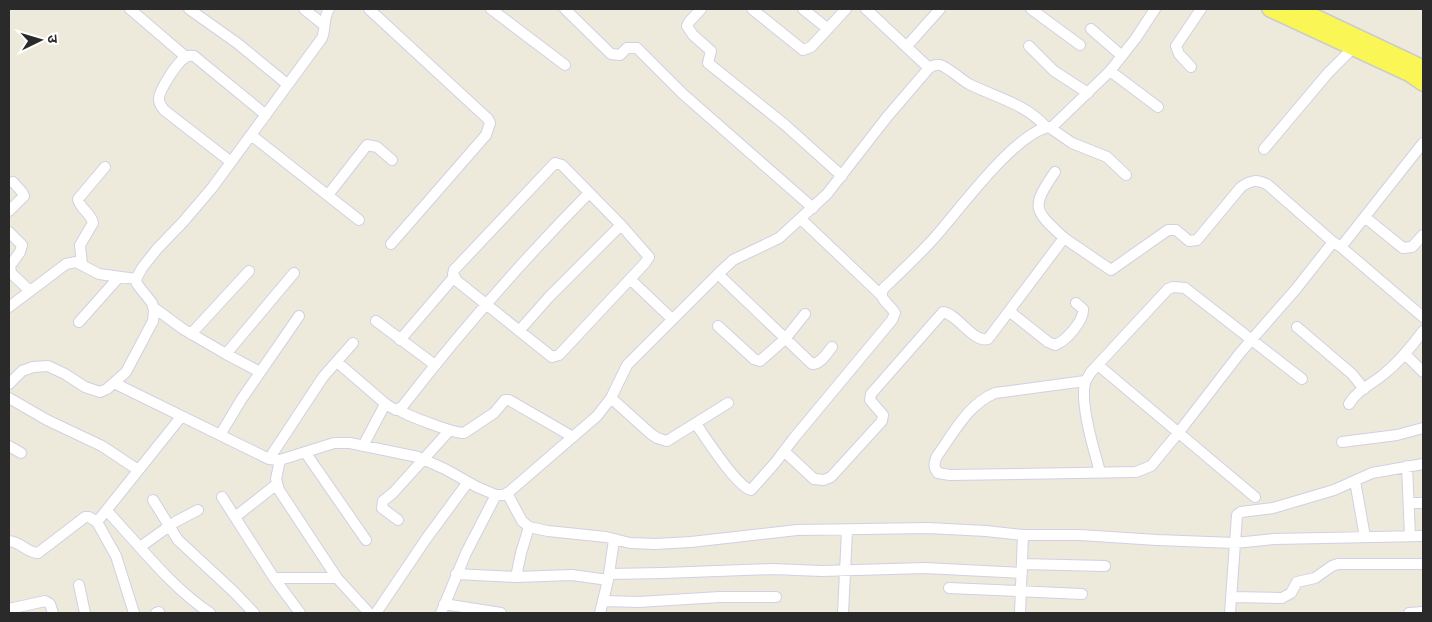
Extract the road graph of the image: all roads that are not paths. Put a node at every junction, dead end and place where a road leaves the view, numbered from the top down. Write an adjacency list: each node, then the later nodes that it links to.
1 (130, 9): 28 (street)
2 (190, 9): 35 (street)
3 (304, 9): 20 (street)
4 (329, 9): 20 (street)
5 (369, 9): 61 (street)
6 (491, 9): 29 (street)
7 (565, 9): 52 (street)
8 (701, 9): 48 (street)
9 (752, 9): 21 (street)
10 (803, 9): 21 (street)
11 (846, 9): 21 (street)
12 (866, 9): 24 (street)
13 (940, 9): 24 (street)
14 (1031, 9): 23 (street)
15 (1155, 9): 27 (street)
16 (1201, 9): 30 (street)
17 (1270, 9): 26 (main road)
18 (1298, 9): 19 (main road)
19 (1316, 13): 32 (main road)
20 (324, 24): 35 (street)
21 (828, 29)
22 (1091, 29): 27 (street)
23 (1080, 45)
24 (906, 46): 31 (street)
25 (1029, 46): 36 (street)
26 (1353, 48): 32 (main road); 42 (street)
27 (1122, 56): 33 (street)
28 (186, 57): 38 (street); 44 (street)
29 (565, 65)
30 (1191, 67)
31 (929, 68): 39 (street); 48 (street)
32 (1416, 68): 34 (main road)
33 (1110, 71): 36 (street); 37 (street)
34 (1423, 83)
35 (287, 84): 38 (street)
36 (1088, 93): 39 (street)
37 (1158, 107)
38 (266, 116): 40 (street)
39 (1049, 128): 47 (street); 72 (street)
40 (251, 135): 44 (street); 51 (street)
41 (1423, 143): 54 (street)
42 (1264, 149)
43 (392, 160): 51 (street)
44 (231, 162): 69 (street)
45 (105, 167): 63 (street)
46 (1055, 172): 60 (street)
47 (1126, 175)
48 (842, 176): 52 (street)
49 (13, 182): 53 (street)
50 (589, 193): 57 (street); 68 (street); 74 (street)
51 (328, 195): 56 (street)
52 (813, 208): 55 (street)
53 (9, 211)
54 (1366, 218): 59 (street); 62 (street)
55 (801, 219): 66 (street); 72 (street)
56 (359, 220)
57 (621, 225): 70 (street); 86 (street)
58 (9, 232): 71 (street)
59 (1423, 235)
60 (1064, 238): 62 (street); 77 (street)
61 (391, 244)
62 (1337, 245): 80 (street); 91 (street)
63 (82, 265): 67 (street); 71 (street)
64 (249, 271): 88 (street)
65 (294, 273): 94 (street)
66 (718, 274): 81 (street); 89 (street)
67 (119, 277): 69 (street); 83 (street)
68 (454, 277): 74 (street); 90 (street)
69 (136, 279): 76 (street)
70 (630, 279): 81 (street); 86 (street)
71 (30, 291): 75 (street)
72 (881, 295): 125 (street)
73 (1076, 303): 77 (street)
74 (487, 304): 86 (street); 97 (street)
75 (9, 307)
76 (153, 307): 88 (street); 105 (street)
77 (1009, 311): 125 (street)
78 (805, 314): 89 (street)
79 (299, 316): 100 (street)
80 (1423, 317)
81 (672, 319): 109 (street)
82 (376, 321): 90 (street)
83 (79, 322)
84 (718, 326): 89 (street)
85 (1297, 328): 107 (street)
86 (519, 331)
87 (1423, 331): 95 (street)
88 (191, 334): 94 (street)
89 (785, 339): 93 (street)
90 (400, 340): 97 (street)
91 (1252, 340): 98 (street); 103 (street); 118 (street)
92 (353, 343): 96 (street)
93 (832, 347)
94 (226, 354): 100 (street)
95 (1405, 354): 101 (street); 107 (street)
96 (336, 362): 112 (street); 128 (street)
97 (435, 365): 113 (street)
98 (1098, 365): 104 (street); 118 (street)
99 (9, 366): 102 (street)
100 (260, 372): 119 (street)
101 (1423, 372)
102 (18, 373): 105 (street); 106 (street)
103 (1302, 379)
104 (1086, 381): 132 (street); 132 (street)
105 (114, 383): 114 (street)
106 (9, 384)
107 (1364, 389): 111 (street)
108 (9, 398): 131 (street)
109 (611, 398): 115 (street); 120 (street)
110 (728, 403): 115 (street)
111 (1349, 404)
112 (387, 405): 113 (street); 123 (street)
113 (399, 410): 117 (street)
114 (181, 417): 119 (street); 131 (street)
115 (696, 424): 125 (street)
116 (1423, 428): 121 (street)
117 (449, 431): 120 (street); 127 (street)
118 (1179, 432): 132 (street); 138 (street)
119 (220, 435): 128 (street)
120 (573, 436): 136 (street)
121 (1342, 442)
122 (9, 446): 126 (street)
123 (363, 446): 124 (street); 127 (street)
124 (305, 452): 128 (street); 154 (street)
125 (784, 452)
126 (21, 453)
127 (422, 459): 134 (street); 145 (street)
128 (274, 460): 135 (street)
129 (1423, 464): 130 (street)
130 (1407, 466): 133 (street); 140 (street)
131 (138, 470): 143 (street)
132 (1100, 472)
133 (1355, 481): 153 (street); 157 (street)
134 (468, 482): 136 (street); 186 (street)
135 (277, 484): 144 (street); 167 (street)
136 (502, 494): 148 (street); 163 (street)
137 (222, 497): 144 (street)
138 (1254, 497)
139 (153, 500): 147 (street)
140 (1410, 503): 141 (street); 151 (street)
141 (1423, 503)
142 (198, 510): 147 (street)
143 (107, 511): 146 (street); 158 (street)
144 (235, 517): 166 (street)
145 (398, 520)
146 (97, 522): 156 (street); 181 (street)
147 (169, 527): 158 (street); 183 (street)
148 (529, 527): 155 (street); 164 (street)
149 (847, 530): 150 (street); 155 (street); 162 (street)
150 (1023, 535): 157 (street); 161 (street)
151 (1410, 536): 152 (street); 153 (street)
152 (1423, 536)
153 (1365, 537): 157 (street)
154 (366, 540)
155 (614, 540): 165 (street)
156 (9, 541)
157 (1235, 543): 173 (street)
158 (140, 547): 182 (street)
159 (1423, 564): 173 (street)
160 (1105, 566): 161 (street)
161 (1022, 568): 162 (street); 170 (street)
162 (845, 570): 165 (street); 189 (street)
163 (456, 574): 164 (street); 176 (street)
164 (516, 577): 165 (street)
165 (609, 577): 174 (street)
166 (274, 578): 167 (street); 184 (street)
167 (337, 578): 185 (street)
168 (79, 585): 180 (street)
169 (949, 588): 170 (street)
170 (1021, 591): 171 (street); 190 (street)
171 (1082, 594)
172 (776, 597): 174 (street)
173 (1232, 597): 191 (street)
174 (604, 601): 188 (street)
175 (9, 609): 177 (street)
176 (443, 609): 187 (street)
177 (24, 610): 179 (street)
178 (1423, 612): 192 (street)
179 (53, 613)
180 (85, 613)
181 (134, 613)
182 (210, 613)
183 (254, 613)
184 (300, 613)
185 (369, 613)
186 (376, 613)
187 (501, 613)
188 (600, 613)
189 (843, 613)
190 (1020, 613)
191 (1230, 613)
192 (1409, 613)

